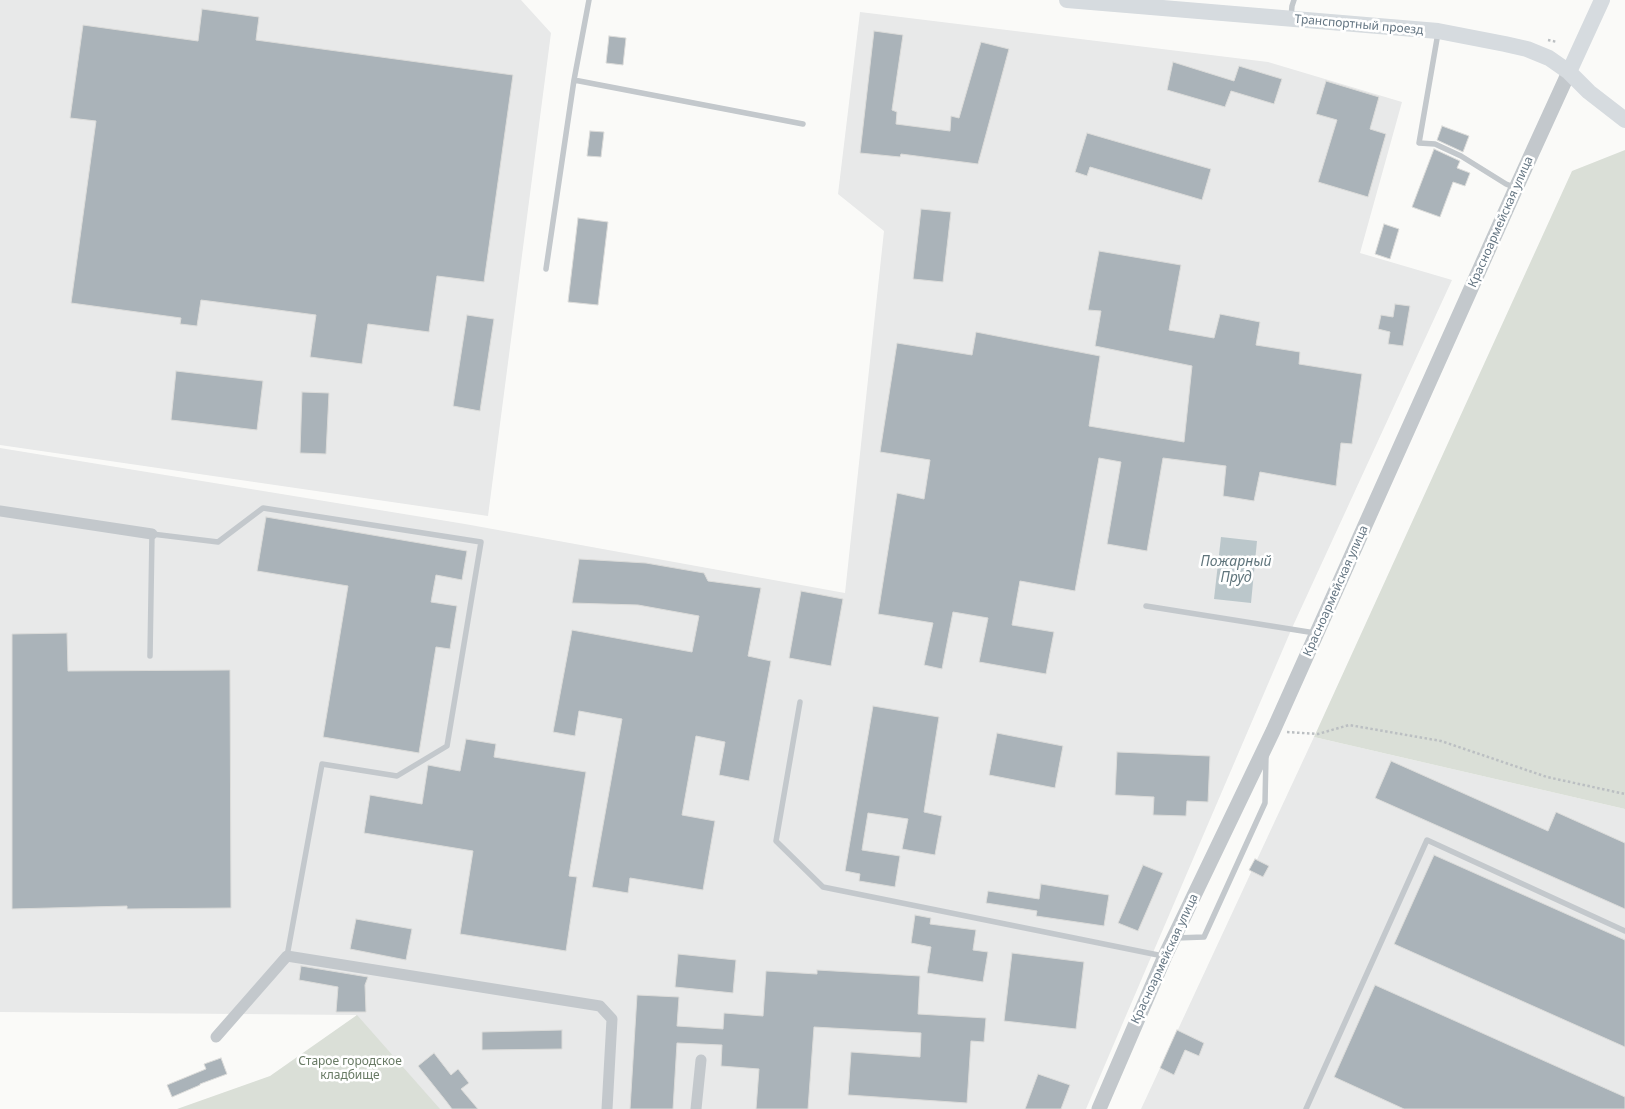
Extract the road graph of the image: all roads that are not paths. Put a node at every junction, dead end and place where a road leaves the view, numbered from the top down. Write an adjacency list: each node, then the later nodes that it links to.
1 (589, 0): 7 (lane)
2 (1068, 0): 4 (main road, Транспортный проезд)
3 (1602, 0): 6 (main road)
4 (1292, 6): 5 (main road, Транспортный проезд)
5 (1438, 31): 6 (main road, Транспортный проезд); 10 (lane)
6 (1569, 72): 8 (main road, Транспортный проезд); 10 (street, Красноармейская улица)
7 (574, 80): 9 (lane); 11 (lane)
8 (1625, 120)
9 (803, 124)
10 (1516, 188): 15 (street, Красноармейская улица)
11 (546, 269)
12 (0, 511): 13 (street)
13 (152, 534): 16 (lane); 21 (lane)
14 (1146, 606): 15 (lane)
15 (1317, 633): 18 (street, Красноармейская улица)
16 (150, 656)
17 (800, 702): 22 (lane)
18 (1266, 746): 20 (street, Красноармейская улица); 20 (lane)
19 (1625, 931): 28 (lane)
20 (1173, 938): 22 (street, Красноармейская улица)
21 (287, 956): 23 (street); 25 (street)
22 (1165, 956): 27 (street, Красноармейская улица)
23 (216, 1037)
24 (701, 1060): 26 (street)
25 (607, 1109)
26 (696, 1109)
27 (1099, 1109)
28 (1306, 1109)

